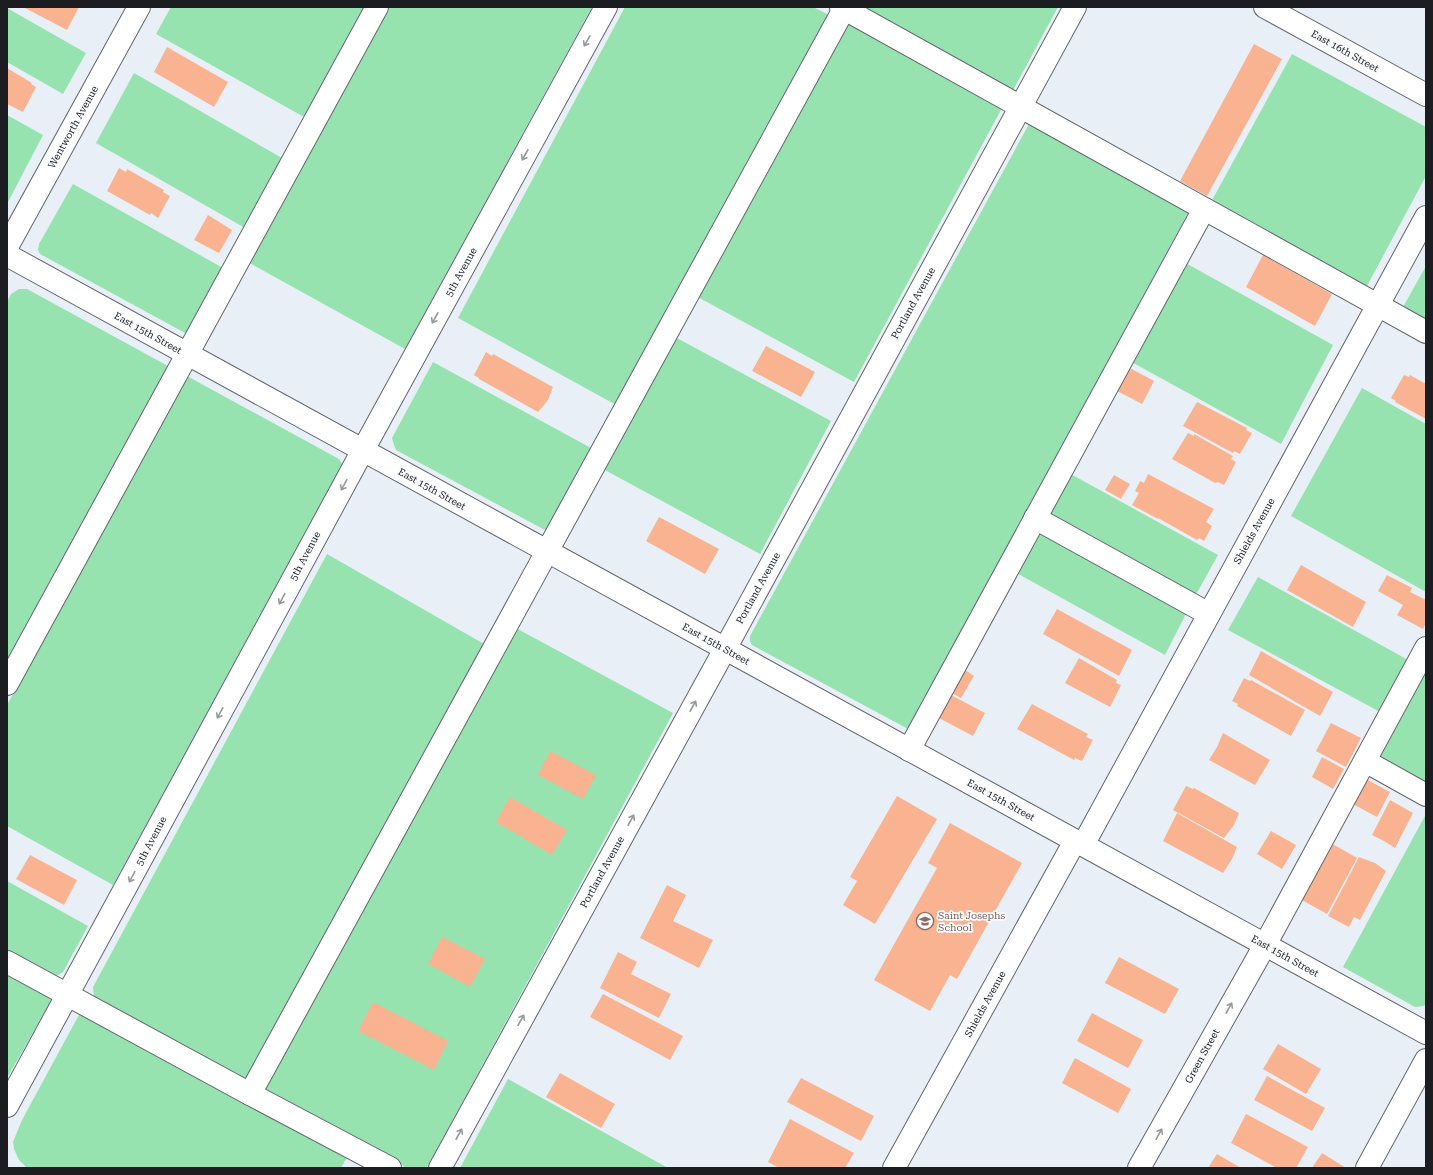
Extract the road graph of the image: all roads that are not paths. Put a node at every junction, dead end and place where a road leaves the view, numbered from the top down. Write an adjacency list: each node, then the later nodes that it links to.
1 (139, 7): 11 (street, Wentworth Avenue)
2 (377, 7): 15 (street)
3 (606, 7): 16 (street, 5th Avenue, one-way to 16)
4 (1075, 7): 8 (street, Portland Avenue)
5 (1265, 7): 7 (street, East 16th Street)
6 (843, 8): 8 (street); 18 (street)
7 (1426, 95)
8 (1020, 107): 9 (street); 21 (street, Portland Avenue)
9 (1204, 209): 13 (street); 17 (street)
10 (1426, 217): 13 (street, Shields Avenue)
11 (7, 247)
12 (7, 255): 15 (street, East 15th Street)
13 (1378, 305): 14 (street); 19 (street, Shields Avenue)
14 (1426, 332)
15 (187, 354): 16 (street, East 15th Street); 22 (street)
16 (363, 450): 18 (street, East 15th Street); 29 (street, 5th Avenue, one-way to 29)
17 (1035, 518): 19 (street); 23 (street)
18 (548, 552): 21 (street, East 15th Street); 32 (street)
19 (1209, 614): 26 (street, Shields Avenue)
20 (1426, 648): 24 (street, Green Street)
21 (725, 649): 23 (street, East 15th Street); 35 (street, Portland Avenue, one-way to 21)
22 (7, 684)
23 (909, 750): 26 (street, East 15th Street)
24 (1365, 761): 25 (street); 27 (street, Green Street)
25 (1426, 795)
26 (1079, 843): 27 (street, East 15th Street); 36 (street, Shields Avenue)
27 (1264, 945): 30 (street, East 15th Street); 37 (street, Green Street, one-way to 27)
28 (7, 962): 29 (street)
29 (67, 995): 32 (street); 33 (street, 5th Avenue)
30 (1426, 1033)
31 (1426, 1060): 38 (street)
32 (250, 1094): 34 (street)
33 (7, 1106)
34 (390, 1168)
35 (440, 1168)
36 (894, 1168)
37 (1139, 1168)
38 (1367, 1168)

